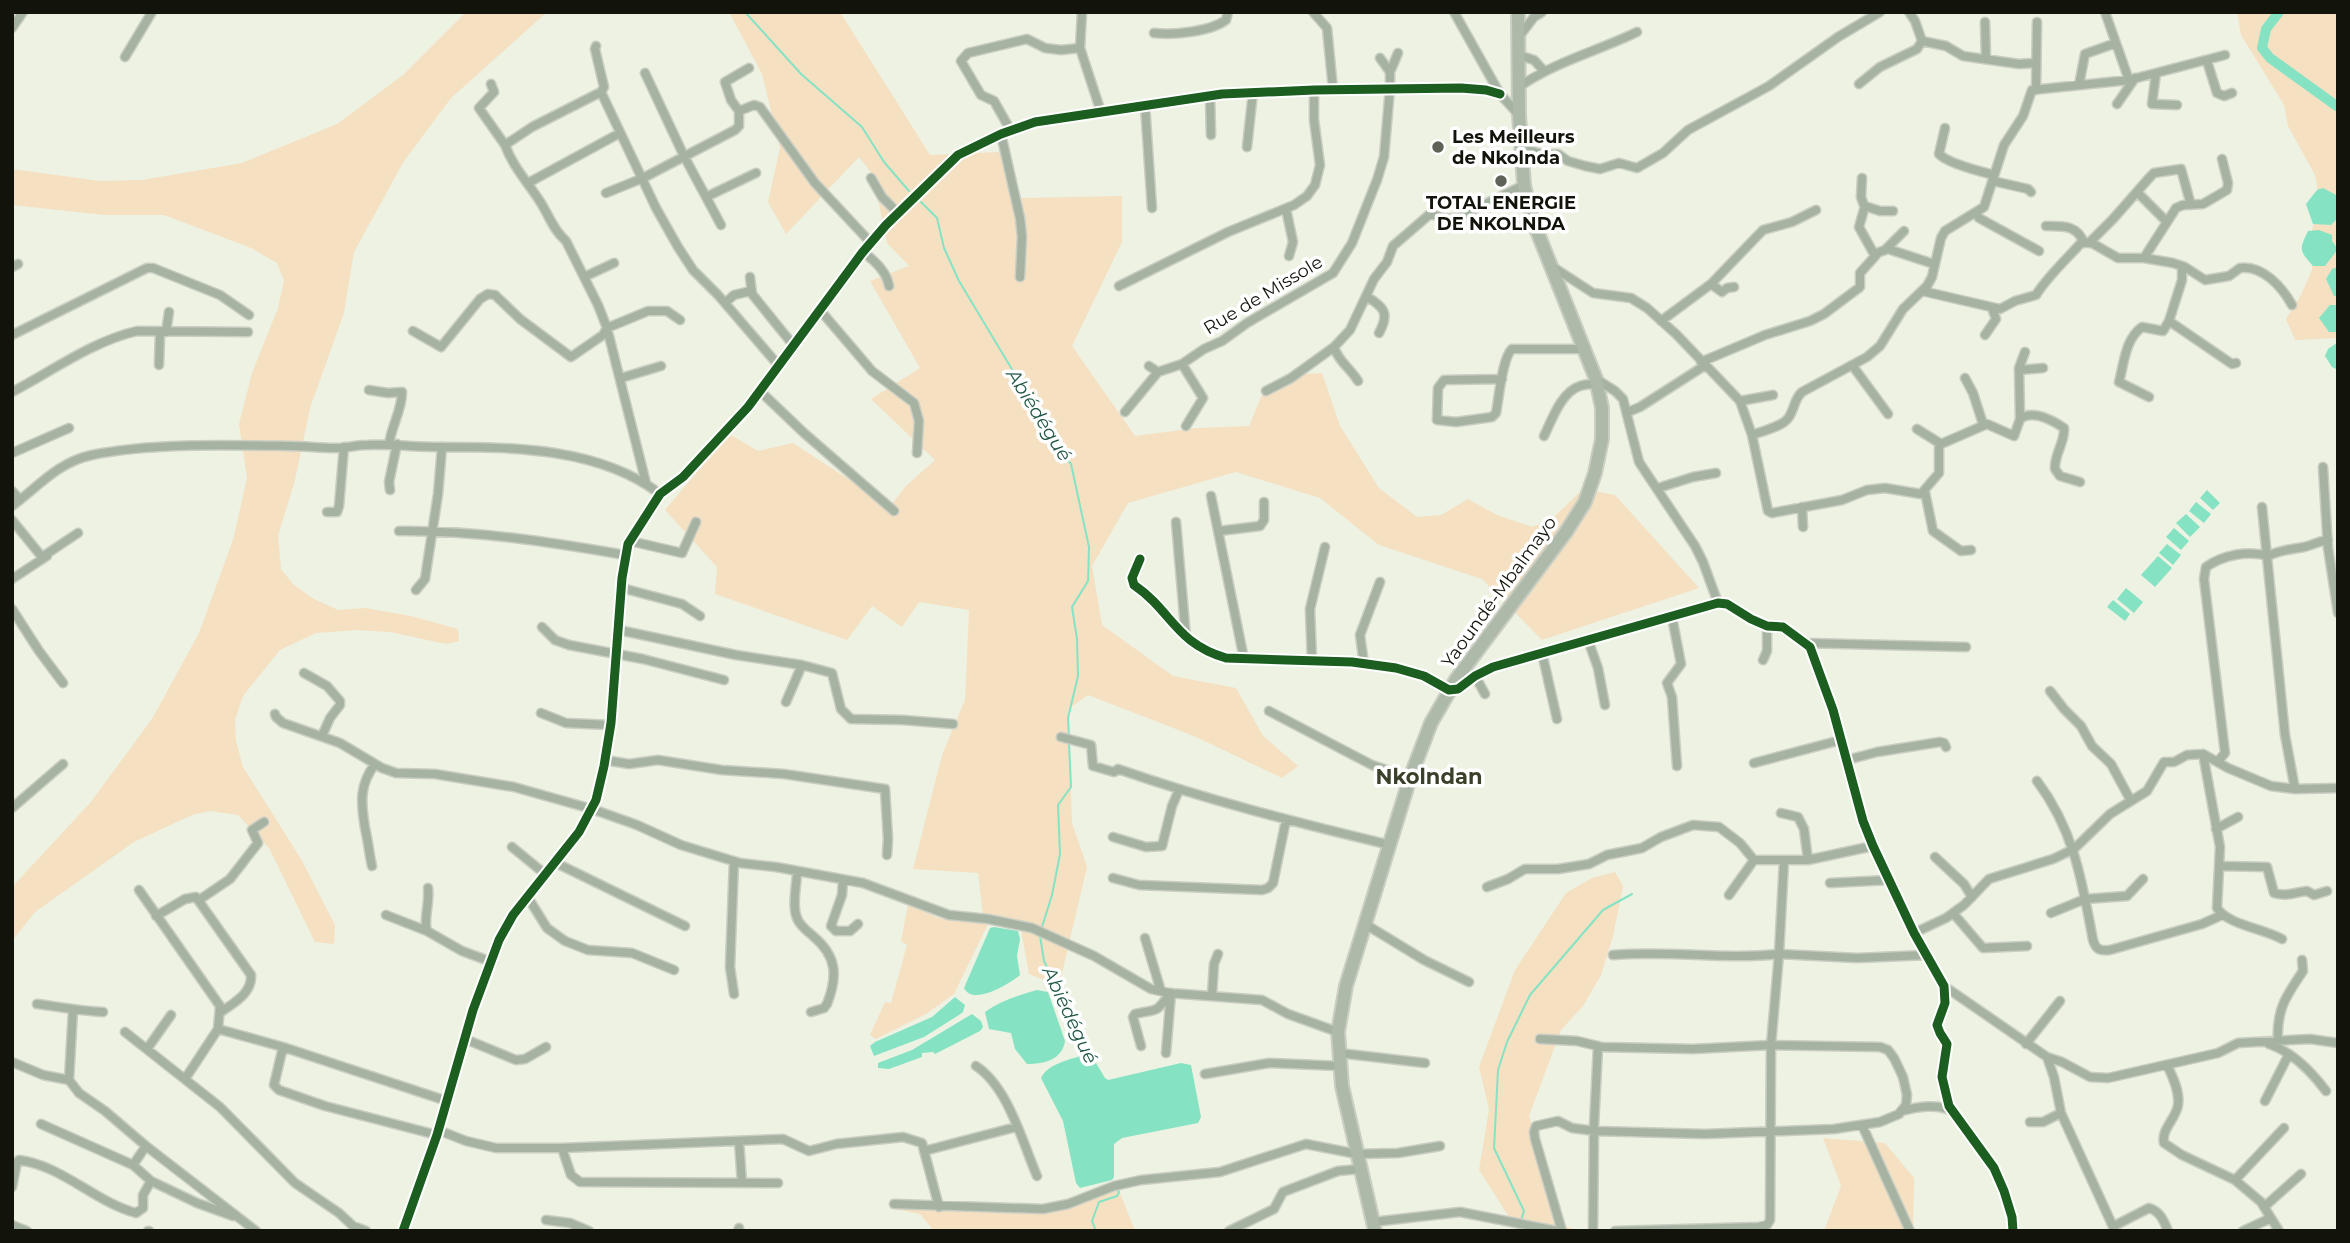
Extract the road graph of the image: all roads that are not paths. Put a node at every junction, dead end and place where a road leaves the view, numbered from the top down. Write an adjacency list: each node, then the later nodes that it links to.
1 (23, 12): 14 (street)
2 (152, 12): 25 (street)
3 (1083, 12): 21 (street)
4 (1228, 12): 16 (street)
5 (1313, 12): 41 (street)
6 (1454, 12): 47 (street)
7 (1518, 12): 17 (highway, Yaoundé-Mbalmayo)
8 (1880, 12): 62 (street)
9 (1909, 12): 18 (street)
10 (2105, 12): 19 (street)
11 (1539, 13): 17 (street)
12 (1985, 22): 27 (street)
13 (2037, 22): 29 (street)
14 (12, 28)
15 (1637, 32): 31 (street)
16 (1154, 33)
17 (1517, 38): 23 (highway, Yaoundé-Mbalmayo)
18 (1922, 41): 27 (street); 37 (street)
19 (2116, 43): 35 (street); 38 (street)
20 (596, 46): 44 (street)
21 (1080, 48): 53 (street); 56 (street)
22 (1398, 53): 32 (street)
23 (1518, 55): 31 (street); 39 (highway, Yaoundé-Mbalmayo)
24 (2225, 55): 28 (street)
25 (125, 57)
26 (1380, 58): 32 (street)
27 (1986, 59): 29 (street)
28 (2207, 61): 34 (street); 46 (street)
29 (2036, 63): 43 (street)
30 (749, 68): 52 (street)
31 (1544, 71): 39 (street)
32 (1390, 72): 40 (street, Rue de Missole)
33 (645, 73): 63 (street)
34 (2156, 74): 35 (street); 51 (street)
35 (2132, 79): 38 (street); 49 (street)
36 (491, 84): 60 (street)
37 (1859, 84)
38 (2079, 85): 43 (street)
39 (1519, 87): 54 (highway, Yaoundé-Mbalmayo)
40 (1391, 88): 41 (street); 47 (street); 131 (street, Rue de Missole)
41 (1333, 89): 42 (street)
42 (1314, 90): 45 (street); 79 (street)
43 (2036, 90): 69 (street)
44 (601, 92): 57 (street); 60 (street)
45 (1253, 92): 48 (street); 61 (street)
46 (2232, 93)
47 (1500, 94): 54 (street)
48 (1210, 96): 50 (street); 59 (street)
49 (2117, 104)
50 (1145, 105): 53 (street); 77 (street)
51 (2177, 105)
52 (739, 111): 63 (street); 88 (street)
53 (1101, 112): 56 (street)
54 (1519, 115): 62 (highway, Yaoundé-Mbalmayo)
55 (1945, 128): 69 (street)
56 (1011, 131): 58 (street)
57 (620, 133): 66 (street); 70 (street)
58 (1001, 134): 82 (street); 102 (street)
59 (1211, 135)
60 (505, 145): 70 (street)
61 (1247, 146)
62 (1521, 148): 71 (highway, Yaoundé-Mbalmayo)
63 (684, 156): 66 (street); 75 (street)
64 (2222, 159): 76 (street)
65 (756, 173): 75 (street)
66 (643, 178): 74 (street); 110 (street)
67 (871, 178): 82 (street)
68 (1862, 178): 78 (street)
69 (1993, 178): 72 (street); 83 (street)
70 (528, 183): 100 (street)
71 (1524, 185): 98 (highway, Yaoundé-Mbalmayo); 109 (street)
72 (2031, 192)
73 (2137, 192): 76 (street); 84 (street); 89 (street)
74 (606, 193)
75 (706, 197): 85 (street)
76 (2191, 205): 84 (street)
77 (1152, 208)
78 (1865, 208): 81 (street); 93 (street)
79 (1286, 209): 94 (street); 105 (street)
80 (1816, 210): 103 (street)
81 (1893, 211)
82 (898, 213): 88 (street)
83 (1976, 213): 91 (street); 97 (street)
84 (2167, 222): 95 (street)
85 (721, 225)
86 (2046, 226): 89 (street)
87 (1904, 231): 90 (street)
88 (871, 243): 92 (street)
89 (2086, 243): 95 (street); 112 (street)
90 (1885, 249): 93 (street); 97 (street)
91 (2039, 251)
92 (863, 252): 104 (street); 113 (street)
93 (1877, 254): 132 (street)
94 (1289, 256)
95 (2144, 258): 99 (street)
96 (614, 264): 100 (street)
97 (1934, 264): 108 (street)
98 (1550, 265): 117 (street); 128 (highway, Yaoundé-Mbalmayo)
99 (2182, 266): 111 (street); 118 (street)
100 (584, 277): 119 (street)
101 (750, 277): 107 (street)
102 (1020, 277)
103 (1711, 284): 106 (street); 117 (street)
104 (889, 286)
105 (1119, 286)
106 (1734, 287)
107 (751, 290): 110 (street); 126 (street)
108 (1922, 291): 112 (street); 134 (street)
109 (1366, 296): 123 (street); 127 (street)
110 (725, 303): 136 (street)
111 (2292, 305)
112 (1992, 308): 125 (street)
113 (820, 310): 126 (street); 168 (street)
114 (169, 312): 121 (street)
115 (248, 315): 124 (street)
116 (680, 320): 119 (street)
117 (1661, 321): 132 (street)
118 (2169, 321): 130 (street); 151 (street)
119 (607, 328): 120 (street); 141 (street)
120 (413, 331)
121 (163, 332): 122 (street); 133 (street); 149 (street)
122 (248, 332)
123 (1379, 333)
124 (12, 335)
125 (1985, 335)
126 (794, 346): 136 (street)
127 (1335, 347): 144 (street); 148 (street)
128 (1586, 349): 143 (street); 145 (highway, Yaoundé-Mbalmayo)
129 (2025, 352): 139 (street)
130 (2236, 363)
131 (1182, 364): 140 (street, Rue de Missole); 158 (street)
132 (1702, 364): 152 (street); 154 (street)
133 (159, 365)
134 (1852, 365): 155 (street); 161 (street)
135 (661, 366): 141 (street)
136 (779, 366): 147 (street)
137 (1149, 366): 140 (street)
138 (2043, 368): 139 (street)
139 (2019, 370): 156 (street)
140 (1158, 372): 153 (street)
141 (621, 378): 172 (street)
142 (1965, 378): 157 (street)
143 (1502, 379): 143 (street)
144 (1358, 382)
145 (1597, 382): 154 (street); 162 (street); 230 (highway, Yaoundé-Mbalmayo)
146 (369, 390): 163 (street)
147 (760, 391): 177 (street); 184 (street)
148 (1266, 391)
149 (12, 392)
150 (1773, 395): 152 (street)
151 (2148, 397)
152 (1740, 401): 161 (street)
153 (1125, 412)
154 (1628, 412): 173 (street)
155 (1888, 414)
156 (2020, 419): 157 (street); 171 (street)
157 (1983, 425): 164 (street)
158 (1186, 426)
159 (69, 428): 167 (street)
160 (1917, 429): 164 (street)
161 (1752, 435): 182 (street)
162 (1544, 436)
163 (393, 444): 165 (street); 166 (street); 174 (street)
164 (1941, 444): 176 (street)
165 (344, 447): 179 (street); 185 (street)
166 (442, 447): 172 (street); 193 (street)
167 (12, 453)
168 (917, 453)
169 (2323, 467): 194 (street)
170 (1716, 473): 173 (street)
171 (2080, 482)
172 (646, 484): 177 (street)
173 (1658, 488): 207 (street)
174 (390, 490)
175 (12, 491): 179 (street)
176 (1924, 492): 182 (street); 197 (street)
177 (660, 494): 195 (street)
178 (1211, 496): 191 (street)
179 (20, 500): 181 (street)
180 (1264, 502): 191 (street)
181 (12, 506)
182 (1802, 507): 189 (street)
183 (2262, 508): 200 (street)
184 (894, 511)
185 (327, 512)
186 (12, 520): 199 (street)
187 (696, 522): 195 (street)
188 (1176, 522): 215 (street)
189 (1802, 527)
190 (398, 531): 193 (street)
191 (1219, 531): 221 (street)
192 (78, 533): 199 (street)
193 (432, 533): 198 (street); 205 (street)
194 (2328, 540): 200 (street); 206 (street)
195 (630, 541): 198 (street)
196 (1325, 547): 223 (street)
197 (1971, 550)
198 (625, 555): 204 (street)
199 (47, 556): 202 (street)
200 (2269, 556): 248 (street); 256 (street)
201 (1140, 559): 215 (street)
202 (12, 579)
203 (1380, 582): 224 (street)
204 (622, 588): 210 (street); 214 (street)
205 (416, 590)
206 (2337, 600): 209 (street)
207 (1718, 603): 211 (street); 212 (street)
208 (12, 609): 229 (street)
209 (2338, 613)
210 (700, 616)
211 (1672, 617): 216 (street); 252 (street)
212 (1767, 626): 217 (street); 222 (street)
213 (542, 627): 220 (street)
214 (619, 630): 220 (street); 225 (street)
215 (1186, 638): 221 (street)
216 (1588, 640): 219 (street); 234 (street)
217 (1806, 643): 218 (street); 243 (street)
218 (1966, 647)
219 (1542, 653): 227 (street); 238 (street)
220 (616, 654): 228 (street); 240 (street)
221 (1244, 659): 223 (street)
222 (1763, 660)
223 (1312, 661): 224 (street)
224 (1364, 664): 230 (street)
225 (802, 665): 233 (street); 239 (street)
226 (304, 673): 241 (street)
227 (1475, 676): 230 (street); 232 (street)
228 (724, 680)
229 (63, 683)
230 (1450, 690): 253 (highway, Yaoundé-Mbalmayo)
231 (2050, 691): 258 (street)
232 (1485, 694)
233 (786, 702)
234 (1605, 705)
235 (1269, 711): 253 (street)
236 (541, 713): 240 (street)
237 (275, 714): 241 (street)
238 (1557, 719)
239 (953, 724)
240 (610, 725): 247 (street)
241 (321, 736): 250 (street)
242 (1061, 737): 257 (street)
243 (1841, 740): 246 (street); 249 (street)
244 (1946, 747): 246 (street)
245 (2203, 754): 248 (street); 258 (street); 265 (street)
246 (1847, 760): 268 (street)
247 (605, 761): 260 (street); 271 (street)
248 (2218, 761): 256 (street)
249 (1754, 763)
250 (375, 764): 260 (street); 278 (street)
251 (63, 765): 259 (street)
252 (1677, 766)
253 (1410, 778): 267 (highway, Yaoundé-Mbalmayo)
254 (2037, 781): 270 (street)
255 (2338, 788): 256 (street)
256 (2295, 789)
257 (1179, 790): 263 (street); 266 (street)
258 (2131, 801): 270 (street)
259 (12, 808)
260 (592, 809): 275 (street); 277 (street)
261 (1780, 813): 274 (street)
262 (2238, 817): 265 (street)
263 (1286, 820): 267 (street); 282 (street)
264 (264, 822): 295 (street)
265 (2216, 829): 279 (street)
266 (1113, 837)
267 (1390, 845): 302 (highway, Yaoundé-Mbalmayo)
268 (1872, 846): 274 (street); 285 (street)
269 (512, 847): 281 (street)
270 (2074, 849): 293 (street); 294 (street)
271 (887, 855)
272 (1935, 857): 293 (street)
273 (1754, 860): 276 (street); 287 (street); 291 (street)
274 (1808, 860): 276 (street)
275 (734, 861): 280 (street); 320 (street)
276 (1784, 861): 310 (street)
277 (554, 862): 281 (street); 303 (street)
278 (372, 866)
279 (2220, 866): 290 (street); 299 (street)
280 (797, 871): 284 (street); 327 (street)
281 (545, 874): 292 (street)
282 (1113, 878)
283 (2143, 879): 294 (street)
284 (843, 880): 301 (street); 318 (street)
285 (1889, 880): 286 (street); 305 (street)
286 (1830, 883)
287 (1487, 887)
288 (428, 888): 304 (street)
289 (139, 890): 300 (street)
290 (2327, 891)
291 (1729, 895)
292 (527, 897): 314 (street); 315 (street)
293 (1972, 897): 296 (street)
294 (2085, 899): 297 (street); 299 (street)
295 (199, 900): 300 (street); 326 (street)
296 (1953, 913): 305 (street); 308 (street)
297 (2052, 913)
298 (386, 915): 304 (street)
299 (2222, 915): 307 (street)
300 (156, 916): 326 (street)
301 (858, 924)
302 (1365, 924): 316 (street); 331 (highway, Yaoundé-Mbalmayo)
303 (685, 926)
304 (427, 931): 314 (street)
305 (1914, 933): 312 (street)
306 (1145, 938): 318 (street)
307 (2282, 939)
308 (2027, 946)
309 (1218, 954): 321 (street)
310 (1779, 954): 311 (street); 312 (street); 338 (street)
311 (1613, 955)
312 (1927, 956): 317 (street)
313 (2302, 960): 334 (street)
314 (492, 962): 332 (street)
315 (674, 970)
316 (1469, 982)
317 (1944, 986): 337 (street); 359 (street)
318 (1161, 991): 319 (street)
319 (1171, 993): 321 (street); 339 (street); 344 (street)
320 (734, 994)
321 (1212, 996): 331 (street)
322 (2060, 1001): 337 (street)
323 (37, 1004): 324 (street)
324 (73, 1010): 325 (street); 354 (street)
325 (103, 1012)
326 (221, 1012): 329 (street)
327 (811, 1012)
328 (171, 1015): 343 (street)
329 (218, 1029): 341 (street); 353 (street)
330 (125, 1032): 343 (street)
331 (1338, 1032): 347 (highway, Yaoundé-Mbalmayo)
332 (465, 1039): 342 (street); 356 (street)
333 (1540, 1040): 340 (street)
334 (2277, 1042): 335 (street); 336 (street)
335 (2266, 1043): 345 (street); 350 (street)
336 (2338, 1043)
337 (2026, 1044): 346 (street)
338 (1771, 1045): 340 (street); 358 (street); 368 (street)
339 (1141, 1046)
340 (1598, 1046): 366 (street)
341 (283, 1047): 356 (street); 367 (street)
342 (546, 1047)
343 (147, 1049): 353 (street)
344 (1166, 1054)
345 (2290, 1054): 355 (street); 357 (street)
346 (2046, 1057): 350 (street); 360 (street)
347 (1340, 1060): 349 (street); 352 (street); 374 (highway, Yaoundé-Mbalmayo)
348 (12, 1062): 354 (street)
349 (1424, 1063)
350 (2167, 1065): 379 (street)
351 (976, 1066): 364 (street)
352 (1205, 1074)
353 (185, 1079): 395 (street)
354 (69, 1080): 370 (street)
355 (2326, 1091)
356 (447, 1101): 367 (street)
357 (2265, 1101)
358 (1901, 1111): 359 (street); 363 (street)
359 (1952, 1111): 403 (street)
360 (2061, 1113): 361 (street); 392 (street)
361 (2030, 1122)
362 (41, 1124): 375 (street)
363 (1862, 1125): 368 (street); 402 (street)
364 (1016, 1127): 373 (street); 378 (street)
365 (2284, 1128): 379 (street)
366 (1595, 1131): 368 (street); 399 (street); 400 (street)
367 (438, 1132): 372 (street); 396 (street)
368 (1770, 1132): 401 (street)
369 (738, 1141): 372 (street); 373 (street); 381 (street)
370 (146, 1146): 375 (street); 388 (street)
371 (1440, 1146): 374 (street)
372 (562, 1148): 381 (street)
373 (924, 1151): 385 (street)
374 (1357, 1154): 376 (highway, Yaoundé-Mbalmayo); 385 (street)
375 (133, 1165): 380 (street)
376 (1360, 1169): 391 (highway, Yaoundé-Mbalmayo); 398 (street)
377 (2301, 1174): 386 (street)
378 (1037, 1176)
379 (2235, 1180): 386 (street)
380 (151, 1181): 383 (street); 388 (street)
381 (742, 1183): 382 (street)
382 (778, 1183)
383 (12, 1187)
384 (894, 1205): 385 (street)
385 (939, 1207)
386 (2264, 1207): 387 (street)
387 (2271, 1218): 405 (street); 406 (street)
388 (242, 1220): 394 (street)
389 (546, 1220): 397 (street)
390 (12, 1225): 393 (street)
391 (1374, 1226): 399 (street)
392 (2115, 1228): 404 (street)
393 (27, 1231)
394 (256, 1231)
395 (366, 1231)
396 (403, 1231)
397 (589, 1231)
398 (1229, 1231)
399 (1560, 1231)
400 (1593, 1231)
401 (1615, 1231)
402 (1910, 1231)
403 (2013, 1231)
404 (2168, 1231)
405 (2243, 1231)
406 (2279, 1231)

